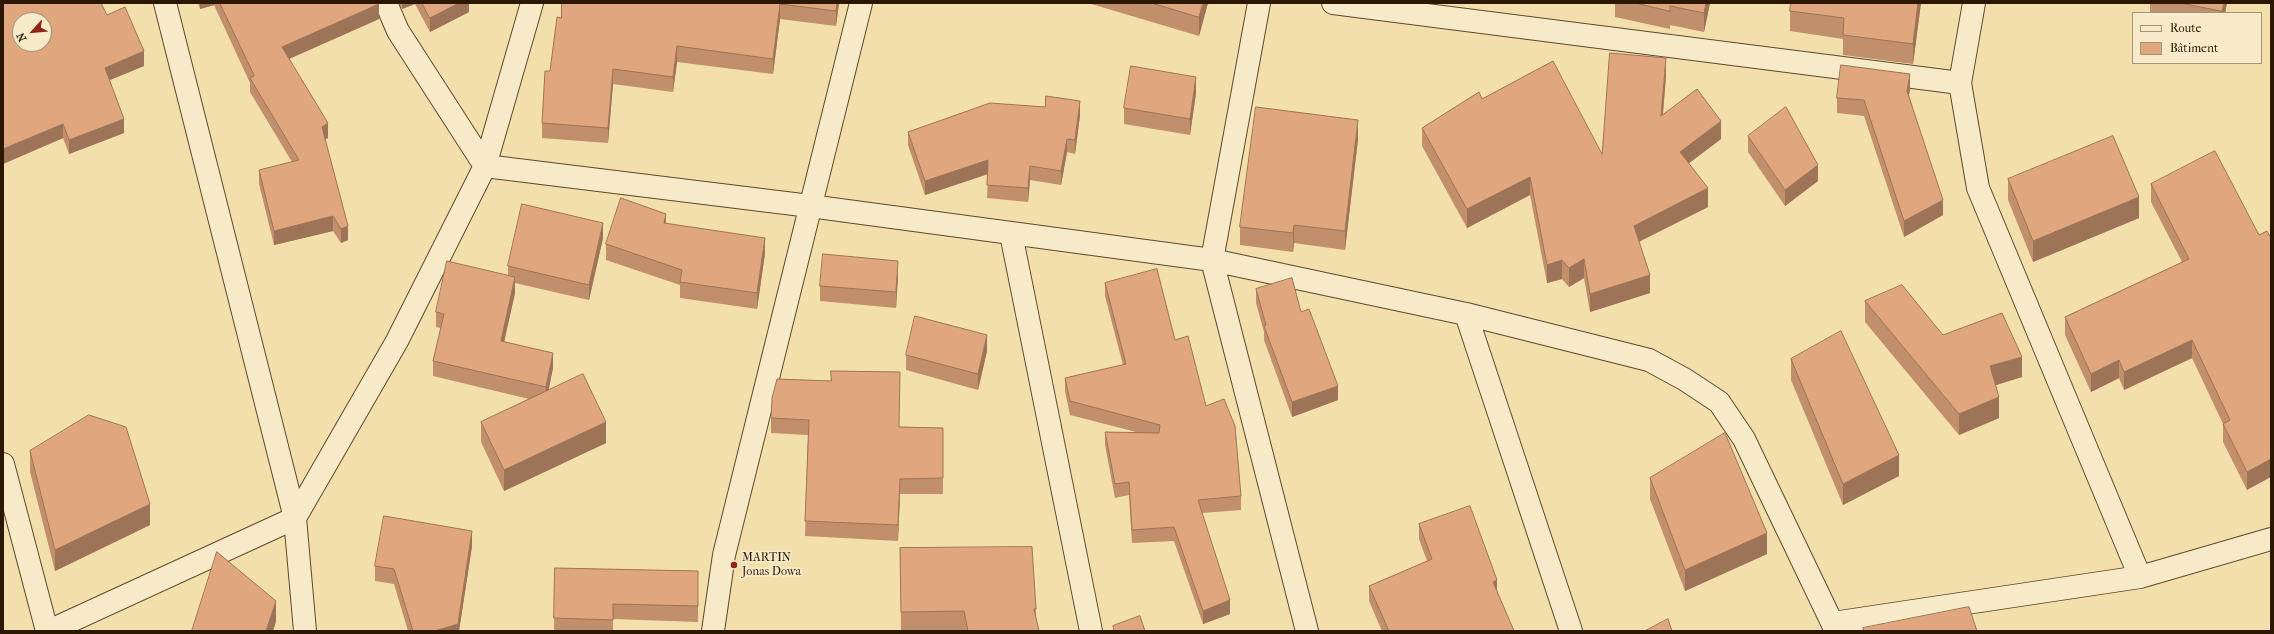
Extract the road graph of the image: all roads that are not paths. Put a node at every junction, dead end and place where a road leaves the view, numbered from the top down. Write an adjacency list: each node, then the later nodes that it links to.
1 (165, 3): 15 (street)
2 (386, 3): 9 (street)
3 (532, 3): 9 (street)
4 (861, 3): 10 (street)
5 (1259, 3): 12 (street)
6 (1333, 3): 8 (street)
7 (1974, 3): 8 (street)
8 (1960, 83): 17 (street)
9 (485, 166): 10 (street); 15 (street)
10 (810, 206): 11 (street); 21 (street)
11 (1011, 234): 12 (street); 22 (street)
12 (1212, 260): 13 (street); 23 (street)
13 (1466, 314): 18 (street); 24 (street)
14 (3, 464): 19 (street)
15 (295, 518): 19 (street); 20 (street)
16 (2271, 539): 17 (street)
17 (2140, 577): 18 (street)
18 (1834, 627)
19 (48, 631)
20 (305, 631)
21 (713, 631)
22 (1091, 631)
23 (1307, 631)
24 (1571, 631)

